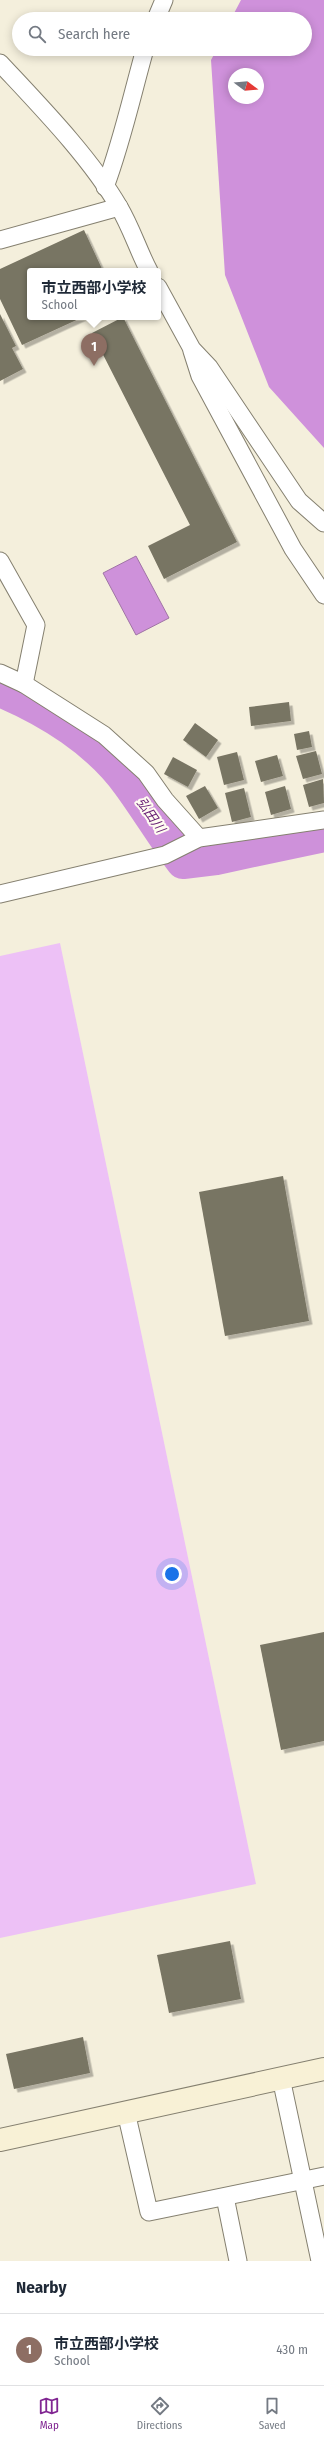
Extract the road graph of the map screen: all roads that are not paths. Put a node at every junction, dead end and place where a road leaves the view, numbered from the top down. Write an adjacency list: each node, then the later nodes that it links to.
1 (164, 0): 2 (street)
2 (159, 12)
3 (144, 56): 5 (street)
4 (0, 63): 5 (street)
5 (105, 187): 6 (street)
6 (119, 207): 7 (street); 8 (street)
7 (0, 240)
8 (148, 268)
9 (161, 292): 10 (street)
10 (192, 349): 11 (street); 13 (street)
11 (324, 523)
12 (0, 561): 15 (street)
13 (324, 595)
14 (0, 673): 15 (street)
15 (24, 684): 17 (street)
16 (324, 820): 17 (street)
17 (194, 841): 18 (street)
18 (0, 894)
19 (324, 2069): 20 (street)
20 (281, 2078): 21 (street); 24 (street)
21 (126, 2112): 22 (street); 25 (street)
22 (0, 2140)
23 (324, 2176): 24 (street)
24 (303, 2181): 25 (street); 27 (street)
25 (225, 2197): 26 (street)
26 (238, 2261)
27 (320, 2261)

